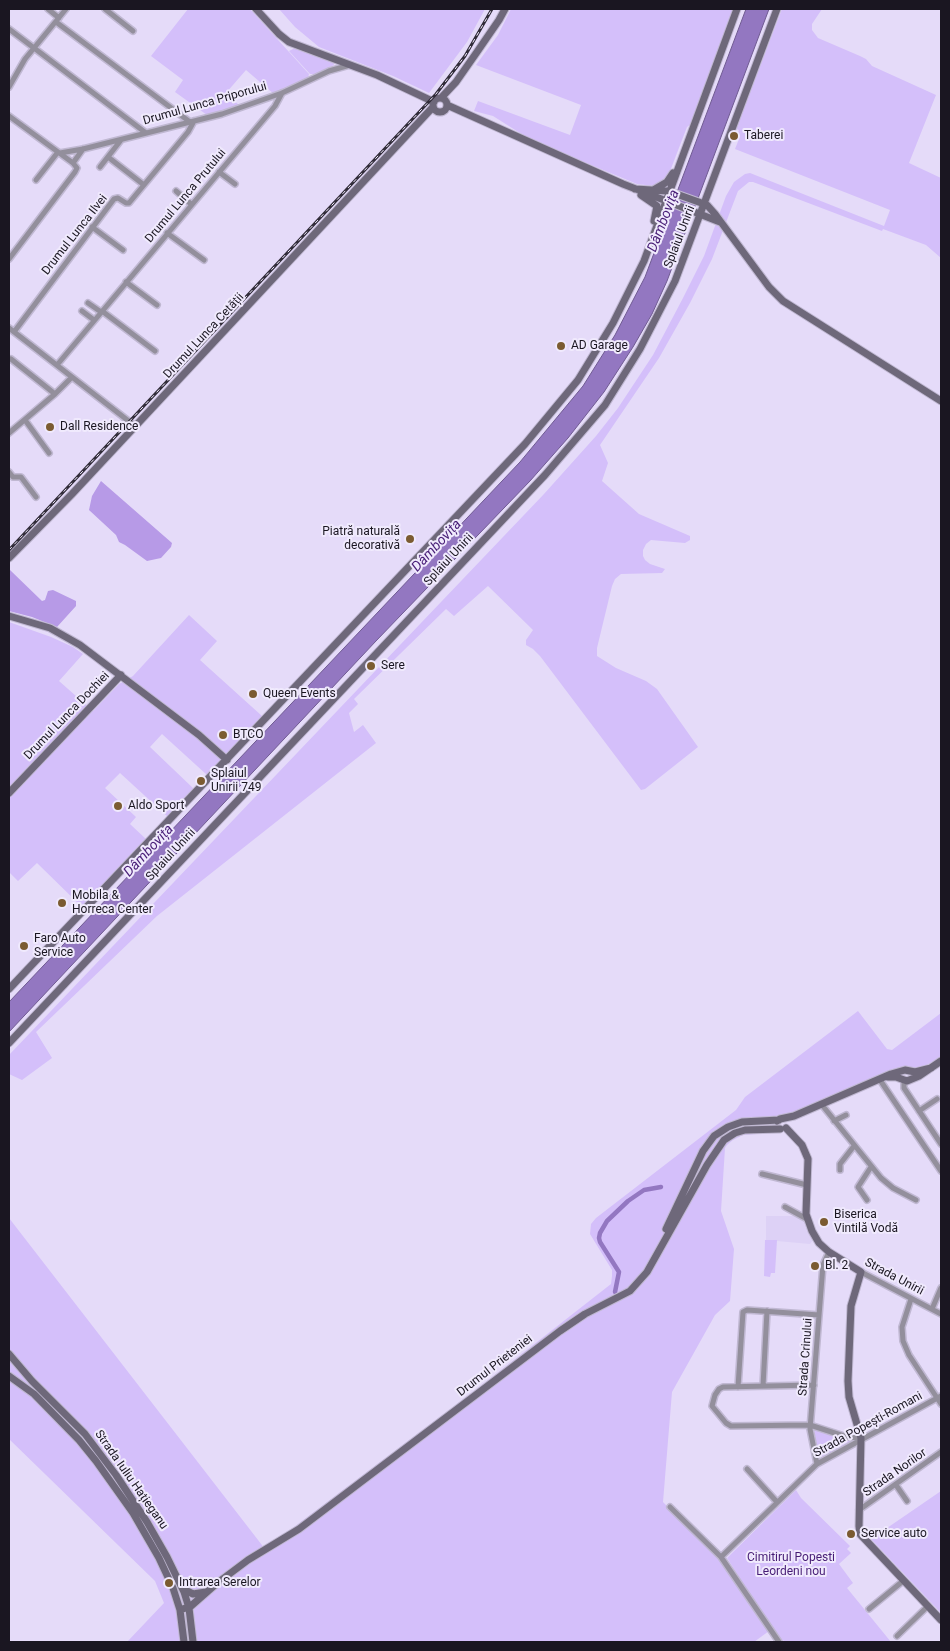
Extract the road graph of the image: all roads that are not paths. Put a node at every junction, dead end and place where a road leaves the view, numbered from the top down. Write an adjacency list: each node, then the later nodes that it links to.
1 (48, 9): 8 (street)
2 (66, 9): 8 (street)
3 (105, 9): 10 (street)
4 (256, 9): 12 (street)
5 (505, 9): 15 (street, Drumul Lunca Cetății)
6 (737, 9): 19 (street, Splaiul Unirii)
7 (777, 9): 28 (street, Splaiul Unirii)
8 (58, 20): 11 (street); 18 (street)
9 (9, 29): 11 (street)
10 (133, 31)
11 (34, 48): 13 (street); 20 (street)
12 (352, 65): 14 (street, Drumul Lunca Priporului); 16 (street)
13 (9, 87)
14 (282, 93): 18 (street, Drumul Lunca Priporului); 27 (street, Drumul Lunca Prutului)
15 (445, 103): 16 (street, Drumul Lunca Cetății); 16 (street); 32 (street)
16 (435, 107): 62 (street, Drumul Lunca Cetății)
17 (9, 116): 23 (street)
18 (192, 121): 20 (street, Drumul Lunca Priporului); 31 (street, Drumul Lunca Ilvei)
19 (692, 131): 33 (street); 35 (street, Splaiul Unirii)
20 (146, 133): 21 (street, Drumul Lunca Priporului)
21 (121, 139): 22 (street, Drumul Lunca Priporului); 24 (street)
22 (83, 149): 23 (street, Drumul Lunca Priporului); 25 (street)
23 (59, 153): 25 (street); 29 (street)
24 (108, 158): 26 (street); 31 (street)
25 (73, 163): 46 (street)
26 (100, 167)
27 (219, 172): 30 (street); 38 (street, Drumul Lunca Prutului)
28 (714, 179): 37 (street, Splaiul Unirii); 40 (street)
29 (36, 180)
30 (235, 184)
31 (144, 185): 41 (street, Drumul Lunca Ilvei)
32 (633, 188): 33 (street); 36 (street); 45 (street)
33 (650, 191): 35 (street)
34 (176, 192): 38 (street)
35 (672, 192): 36 (street, Splaiul Unirii); 37 (street)
36 (668, 202): 39 (street); 45 (street, Splaiul Unirii)
37 (702, 203): 39 (street, Splaiul Unirii); 40 (street)
38 (191, 204): 42 (street, Drumul Lunca Prutului)
39 (698, 213): 40 (street); 43 (street, Splaiul Unirii)
40 (715, 216): 43 (street); 60 (street)
41 (92, 227): 44 (street); 54 (street, Drumul Lunca Ilvei)
42 (167, 233): 47 (street); 48 (street, Drumul Lunca Prutului)
43 (692, 237): 73 (street, Splaiul Unirii)
44 (123, 250)
45 (647, 251): 70 (street, Splaiul Unirii)
46 (9, 259)
47 (204, 260)
48 (126, 282): 50 (street); 52 (street, Drumul Lunca Prutului)
49 (88, 303): 52 (street)
50 (157, 305)
51 (82, 311): 53 (street)
52 (102, 312): 53 (street, Drumul Lunca Prutului); 55 (street)
53 (94, 320): 57 (street, Drumul Lunca Prutului)
54 (11, 330): 57 (street)
55 (156, 351)
56 (11, 359): 59 (street)
57 (57, 365): 58 (street)
58 (72, 377): 59 (street); 62 (street)
59 (55, 394): 61 (street)
60 (941, 401)
61 (25, 420): 63 (street); 64 (street)
62 (135, 426): 67 (street, Drumul Lunca Cetății)
63 (9, 433)
64 (49, 453)
65 (9, 472): 66 (street)
66 (36, 497)
67 (9, 558)
68 (9, 616): 69 (street)
69 (121, 675): 70 (street); 71 (street, Drumul Lunca Dochiei)
70 (227, 760): 72 (street, Splaiul Unirii)
71 (9, 793)
72 (9, 989)
73 (9, 1043)
74 (941, 1061): 75 (street)
75 (905, 1076): 76 (street); 79 (street)
76 (882, 1079): 78 (street); 87 (street)
77 (937, 1099): 79 (street)
78 (822, 1105): 81 (street); 82 (street)
79 (919, 1111): 83 (street)
80 (846, 1115): 81 (street)
81 (834, 1121): 84 (street)
82 (783, 1124): 89 (street); 94 (street, Drumul Prieteniei); 94 (street)
83 (941, 1144)
84 (854, 1146): 85 (street); 86 (street)
85 (871, 1167): 90 (street); 91 (street)
86 (840, 1170)
87 (941, 1171)
88 (762, 1174): 89 (street)
89 (808, 1185): 93 (street)
90 (867, 1200)
91 (916, 1200)
92 (785, 1207): 93 (street)
93 (807, 1219): 95 (street, Strada Unirii)
94 (660, 1248): 125 (street, Drumul Prieteniei)
95 (828, 1252): 96 (street, Strada Unirii); 102 (street, Strada Crinului)
96 (861, 1272): 98 (street, Strada Unirii); 113 (street)
97 (941, 1288): 99 (street)
98 (911, 1299): 99 (street, Strada Unirii); 110 (street)
99 (932, 1309): 101 (street, Strada Unirii)
100 (768, 1311): 102 (street); 108 (street); 109 (street)
101 (941, 1314)
102 (819, 1315): 107 (street, Strada Crinului)
103 (9, 1354): 106 (street, Strada Iuliu Hațieganu)
104 (9, 1360): 106 (street)
105 (9, 1375): 129 (street, Strada Iuliu Hațieganu)
106 (32, 1381): 124 (street, Strada Iuliu Hațieganu)
107 (814, 1385): 108 (street); 112 (street, Strada Crinului)
108 (763, 1386): 109 (street)
109 (738, 1387): 112 (street)
110 (939, 1397): 111 (street); 113 (street, Strada Popești-Romani)
111 (941, 1404)
112 (810, 1425): 113 (street); 115 (street, Strada Crinului)
113 (861, 1438): 115 (street, Strada Popești-Romani); 121 (street)
114 (941, 1452): 117 (street, Strada Norilor)
115 (817, 1464): 119 (street, Strada Popești-Romani)
116 (747, 1469): 119 (street)
117 (896, 1485): 118 (street); 121 (street, Strada Norilor)
118 (907, 1501)
119 (777, 1502): 122 (street, Strada Popești-Romani)
120 (670, 1506): 122 (street)
121 (860, 1510): 123 (street)
122 (721, 1557): 134 (street)
123 (904, 1581): 126 (street); 128 (street)
124 (183, 1588): 125 (street); 127 (street, Strada Iuliu Hațieganu)
125 (207, 1592): 127 (street, Drumul Prieteniei)
126 (928, 1606): 130 (street); 131 (street)
127 (189, 1608): 129 (street); 133 (street, Strada Iuliu Hațieganu)
128 (869, 1609)
129 (180, 1610): 132 (street, Strada Iuliu Hațieganu)
130 (941, 1620)
131 (897, 1636)
132 (184, 1642)
133 (193, 1642)
134 (779, 1642)

